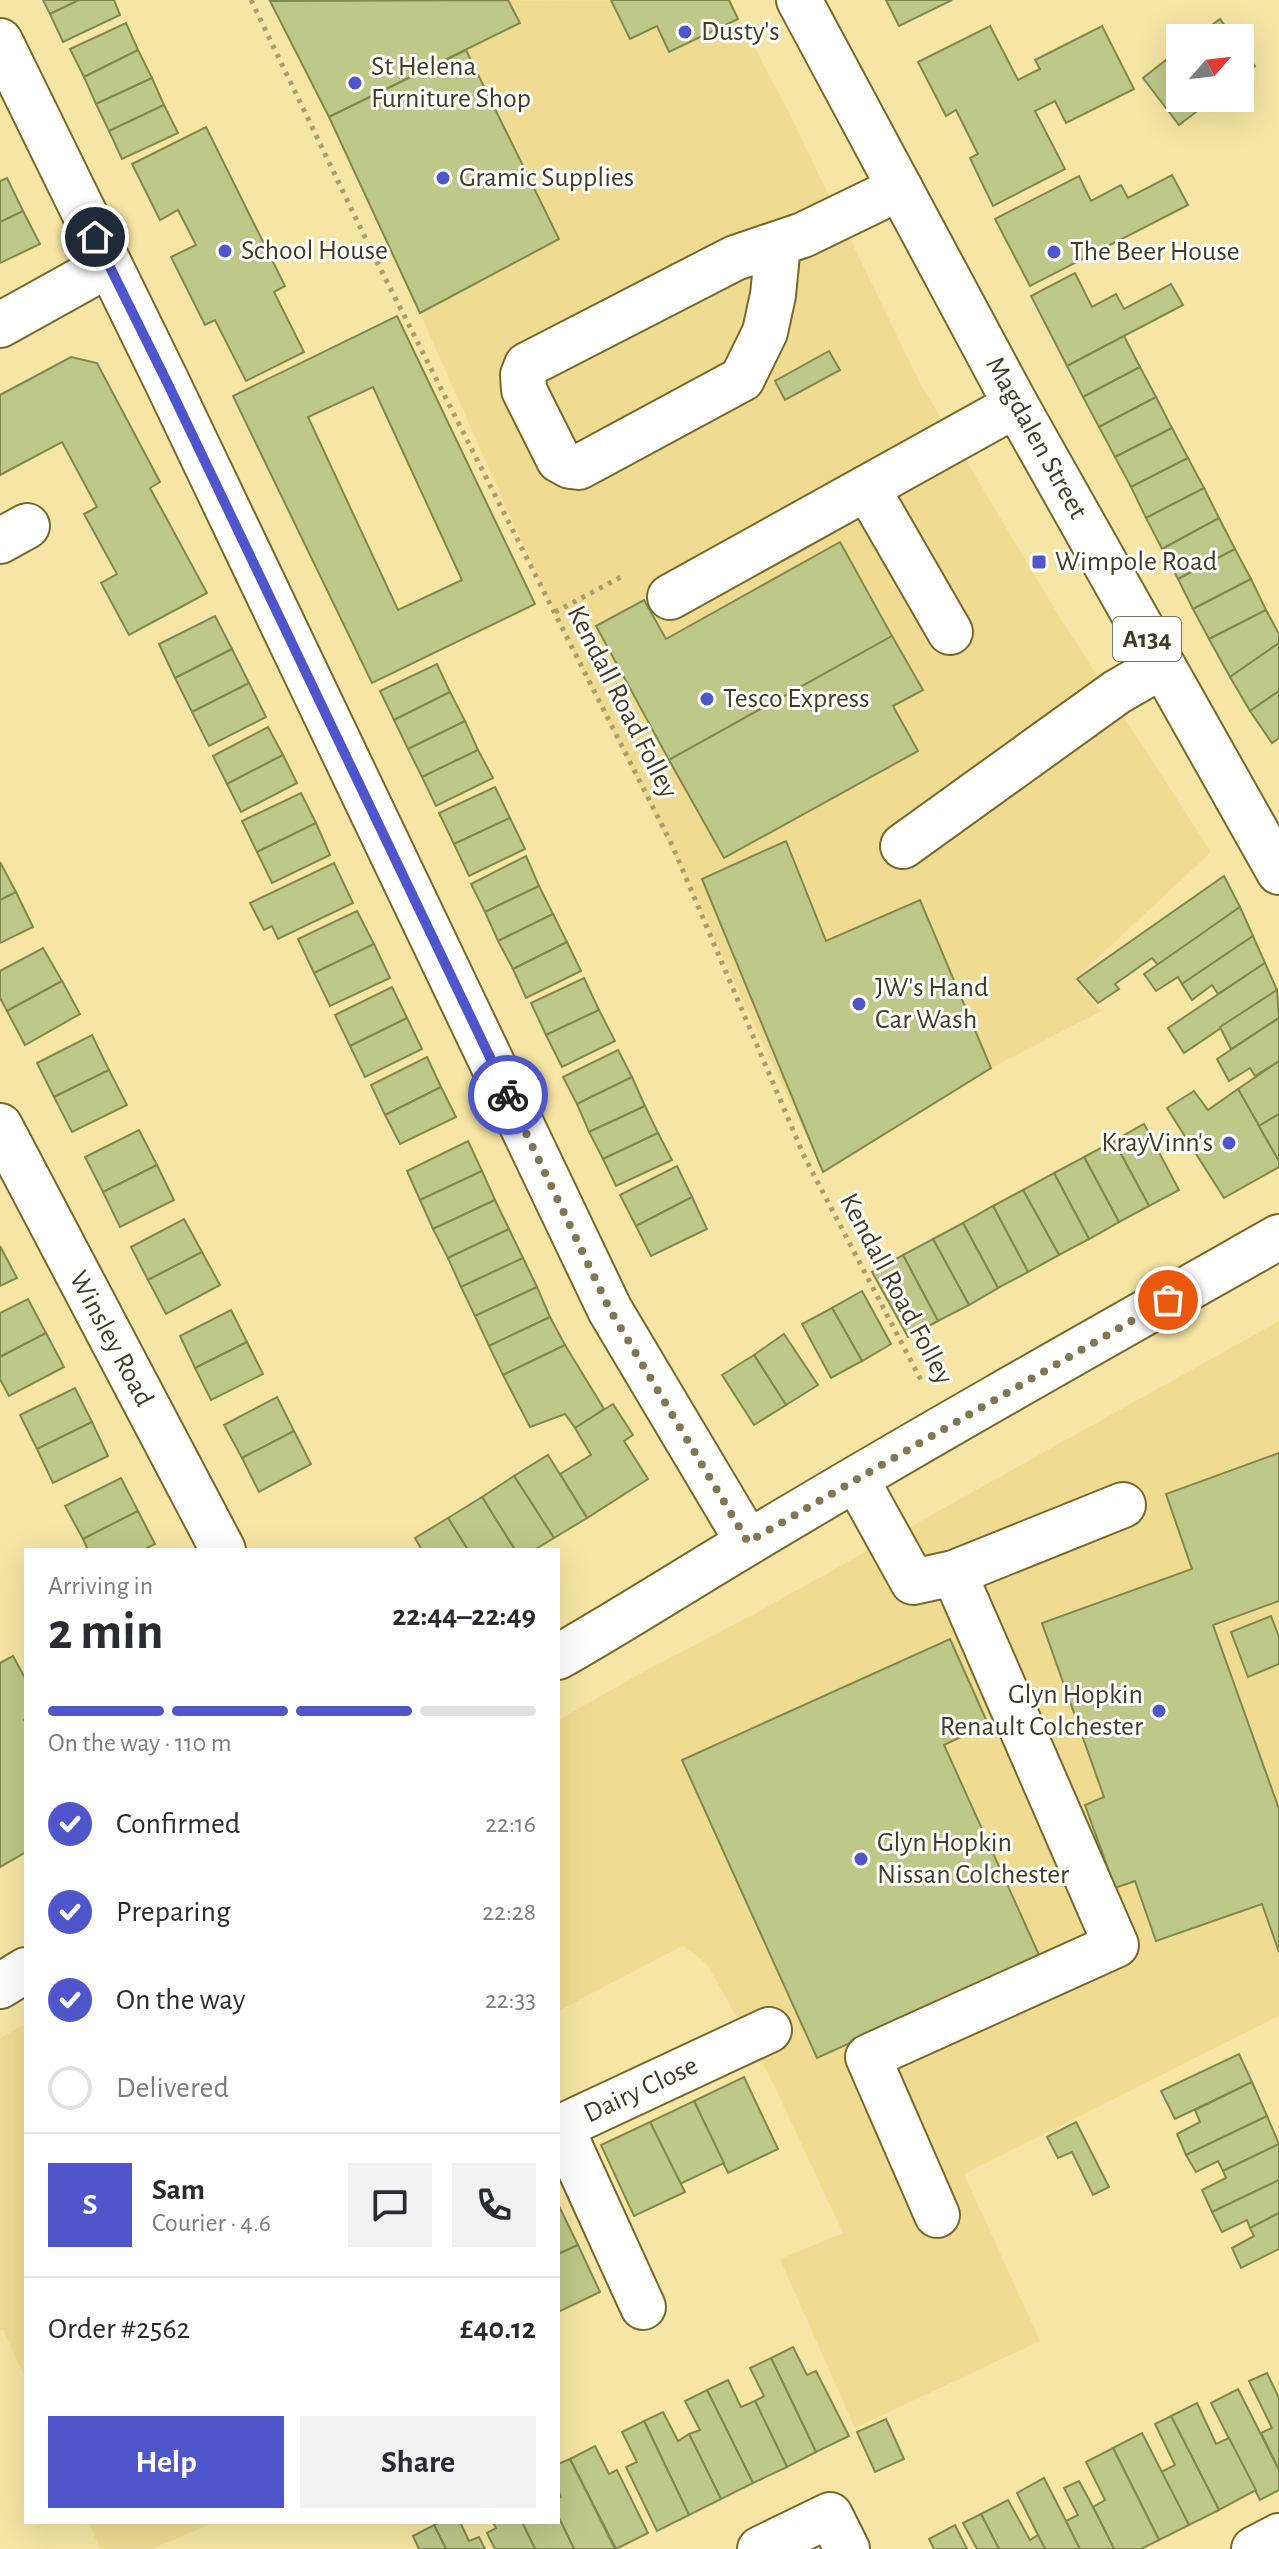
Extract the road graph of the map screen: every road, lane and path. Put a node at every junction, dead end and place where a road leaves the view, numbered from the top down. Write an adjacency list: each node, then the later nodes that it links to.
1 (251, 0): 11 (path, Kendall Road Folley)
2 (799, 0): 4 (street, Magdalen Street / A134)
3 (0, 41): 6 (street)
4 (900, 188): 5 (street); 8 (street, Magdalen Street / A134)
5 (778, 244): 5 (street)
6 (108, 265): 7 (street); 21 (street)
7 (0, 325)
8 (1016, 405): 9 (street); 13 (street, Magdalen Street / A134)
9 (867, 488): 10 (street); 12 (street)
10 (670, 597): 11 (path)
11 (555, 612): 18 (path, Kendall Road Folley)
12 (950, 632)
13 (1162, 666): 14 (street); 15 (street, Magdalen Street / A134)
14 (903, 846)
15 (1279, 872)
16 (0, 1126): 22 (street, Winsley Road)
17 (1279, 1237): 18 (street)
18 (946, 1427): 19 (street)
19 (856, 1479): 21 (street); 23 (street)
20 (1123, 1505): 23 (street)
21 (748, 1542): 24 (street)
22 (222, 1548)
23 (954, 1573): 28 (street)
24 (560, 1656)
25 (24, 1971): 26 (street)
26 (0, 1986)
27 (769, 2030): 29 (street, Dairy Close)
28 (937, 2215)
29 (643, 2307)
30 (1279, 2536): 33 (street)
31 (760, 2549): 32 (street)
32 (847, 2549)
33 (1254, 2549)

